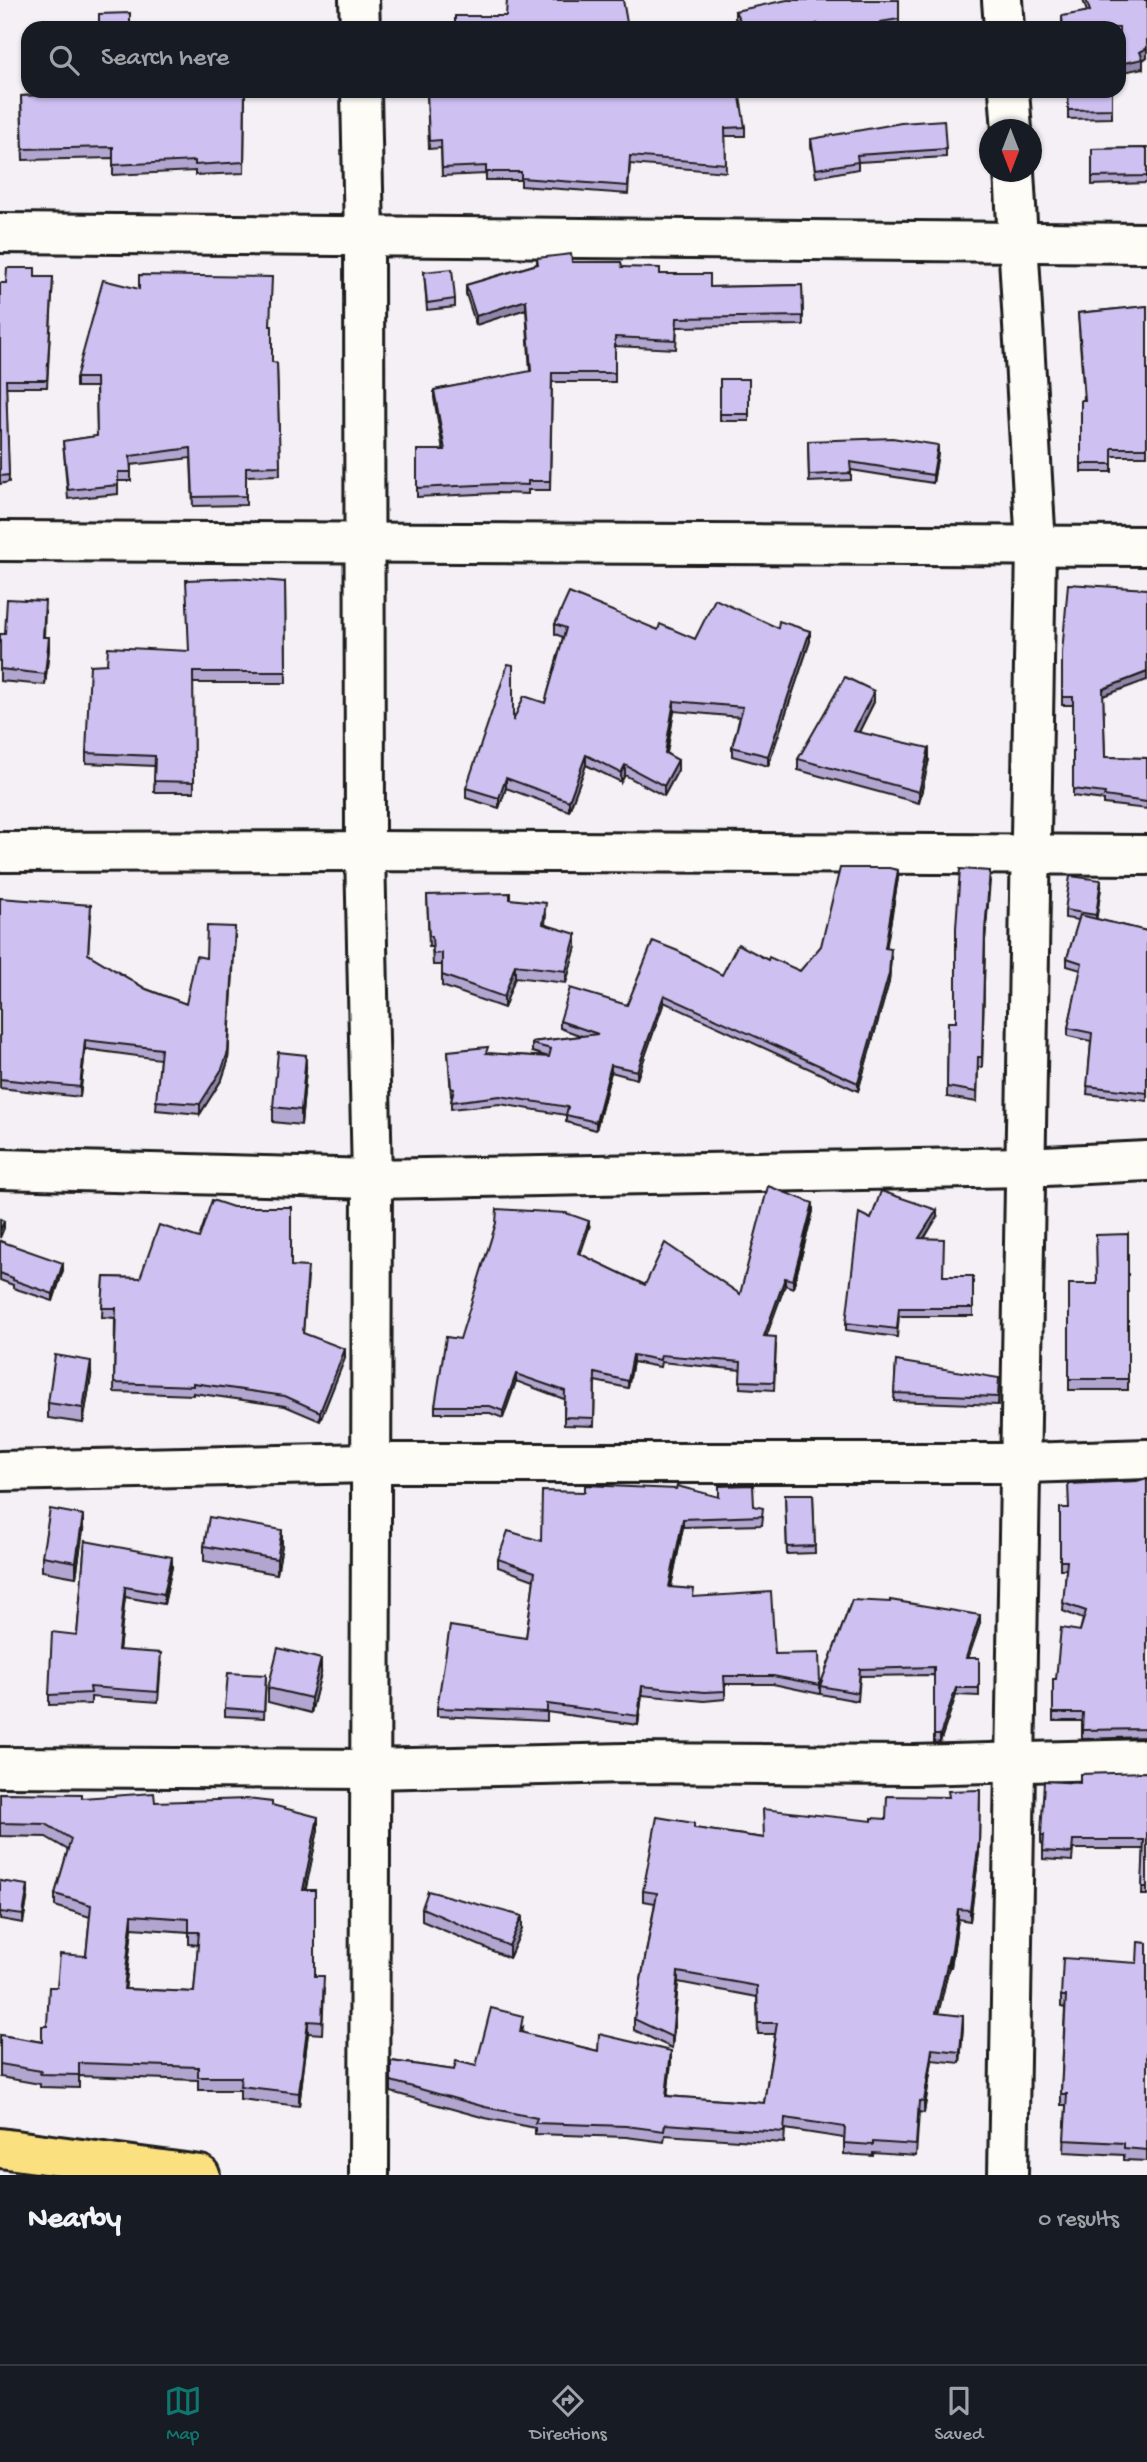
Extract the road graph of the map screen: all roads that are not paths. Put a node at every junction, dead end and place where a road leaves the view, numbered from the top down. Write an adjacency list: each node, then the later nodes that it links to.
1 (359, 0): 3 (street)
2 (1002, 0): 4 (street)
3 (360, 21)
4 (1004, 21)
5 (361, 98): 10 (street)
6 (1010, 98): 7 (street)
7 (1011, 119)
8 (1015, 182): 12 (street)
9 (0, 233): 10 (street)
10 (364, 237): 12 (street); 14 (street)
11 (1147, 243): 12 (street)
12 (1020, 244): 15 (street)
13 (0, 541): 14 (street)
14 (364, 543): 15 (street); 17 (street)
15 (1036, 546): 16 (street); 19 (street)
16 (1147, 546)
17 (365, 851): 18 (street); 19 (street); 24 (street)
18 (0, 852)
19 (1031, 854): 20 (street); 22 (street)
20 (1147, 855)
21 (1147, 1161): 22 (street)
22 (1025, 1167): 24 (street); 27 (street)
23 (0, 1169): 24 (street)
24 (372, 1179): 26 (street)
25 (1147, 1459): 27 (street)
26 (371, 1463): 27 (street); 28 (street); 32 (street)
27 (1020, 1463): 30 (street)
28 (0, 1471)
29 (1147, 1759): 30 (street)
30 (1015, 1763): 32 (street); 36 (street)
31 (0, 1767): 32 (street)
32 (370, 1769): 35 (street)
33 (0, 2148): 34 (highway)
34 (200, 2175)
35 (369, 2175)
36 (1009, 2175)

